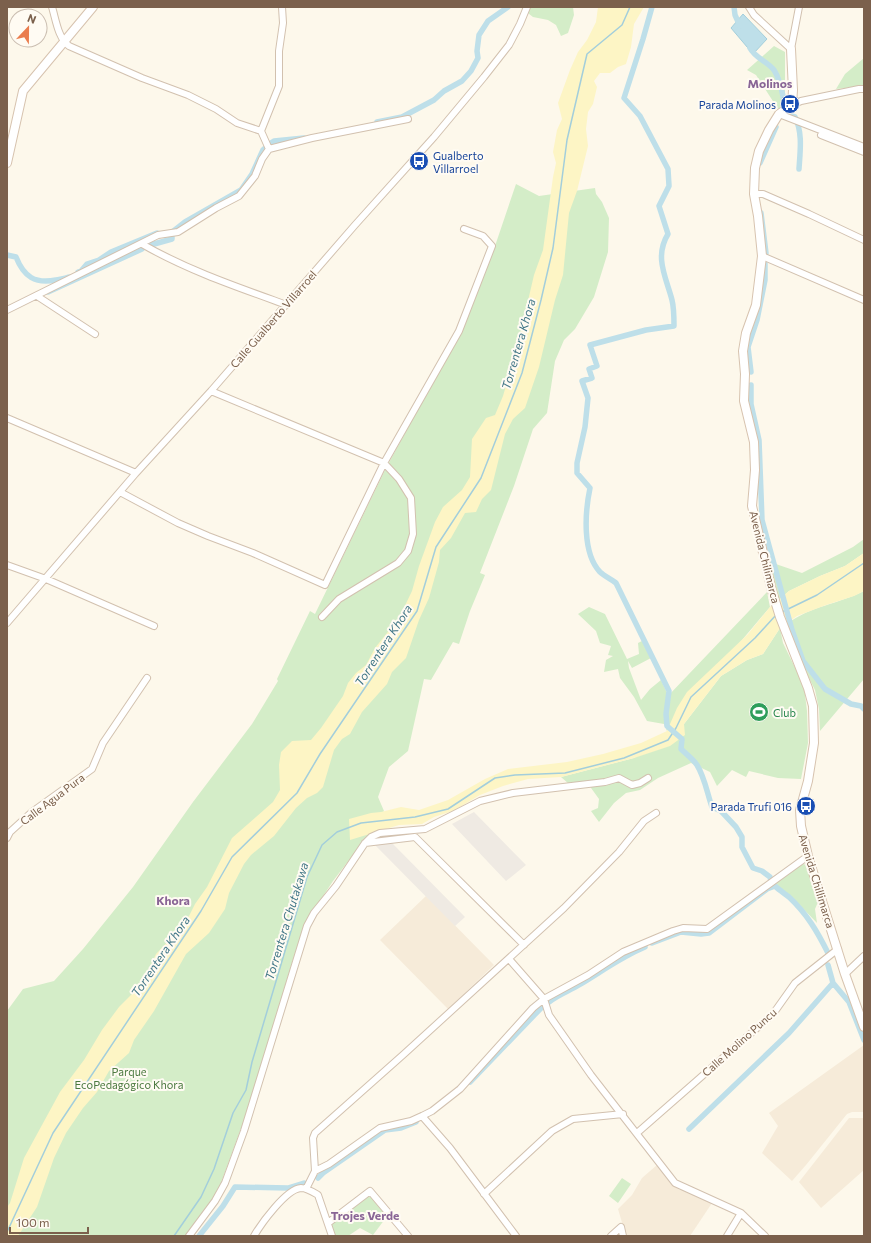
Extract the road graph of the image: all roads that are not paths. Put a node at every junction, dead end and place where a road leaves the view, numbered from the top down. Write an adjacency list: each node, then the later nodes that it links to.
1 (52, 7): 7 (street)
2 (93, 7): 7 (street)
3 (282, 7): 14 (street)
4 (527, 7): 26 (street, Calle Gualberto Villarroel)
5 (749, 7): 8 (street)
6 (799, 7): 8 (street)
7 (65, 42): 14 (street); 18 (street)
8 (791, 49): 10 (street)
9 (864, 89): 10 (street)
10 (792, 105): 11 (street, Avenida Chilimarca)
11 (779, 114): 13 (street); 19 (street, Avenida Chilimarca)
12 (408, 119): 16 (street)
13 (801, 122): 15 (street); 17 (street)
14 (262, 131): 16 (street)
15 (864, 147)
16 (269, 149): 22 (street)
17 (864, 152)
18 (7, 163)
19 (754, 194): 21 (street); 23 (street, Avenida Chilimarca)
20 (464, 229): 31 (street)
21 (864, 240)
22 (142, 244): 24 (street); 26 (street)
23 (762, 256): 25 (street); 36 (street, Avenida Chilimarca)
24 (37, 296): 27 (street); 28 (street)
25 (864, 300)
26 (287, 305): 29 (street, Calle Gualberto Villarroel)
27 (7, 310)
28 (95, 334)
29 (211, 391): 31 (street); 32 (street, Calle Gualberto Villarroel)
30 (7, 418): 32 (street)
31 (384, 463): 33 (street); 37 (street)
32 (136, 473): 33 (street, Calle Gualberto Villarroel)
33 (120, 492): 35 (street, Calle Gualberto Villarroel)
34 (7, 565): 35 (street)
35 (46, 579): 38 (street, Calle Gualberto Villarroel); 39 (street)
36 (779, 613): 45 (street, Avenida Chillimarca)
37 (322, 616)
38 (7, 623)
39 (154, 626)
40 (147, 678): 43 (street, Calle Agua Pura)
41 (648, 778): 44 (street)
42 (656, 813): 46 (street)
43 (7, 838)
44 (365, 843): 46 (street); 61 (street)
45 (808, 856): 47 (street, Avenida Chillimarca); 51 (street)
46 (524, 945): 49 (street)
47 (838, 949): 50 (street, Avenida Chillimarca); 55 (street, Calle Molino Puncu)
48 (864, 956): 50 (street)
49 (509, 959): 51 (street); 56 (street)
50 (845, 974): 52 (street, Avenida Chillimarca)
51 (544, 999): 53 (street); 54 (street)
52 (864, 1027)
53 (623, 1114): 55 (street); 58 (street)
54 (422, 1116): 56 (street); 58 (street)
55 (637, 1133): 59 (street)
56 (315, 1171): 57 (street)
57 (306, 1189): 60 (street); 62 (street)
58 (484, 1194): 65 (street)
59 (741, 1213): 68 (street); 69 (street)
60 (328, 1223): 63 (street); 64 (street)
61 (189, 1236)
62 (254, 1236)
63 (332, 1236)
64 (408, 1236)
65 (516, 1236)
66 (611, 1236): 67 (street)
67 (623, 1236)
68 (727, 1236)
69 (765, 1236)

